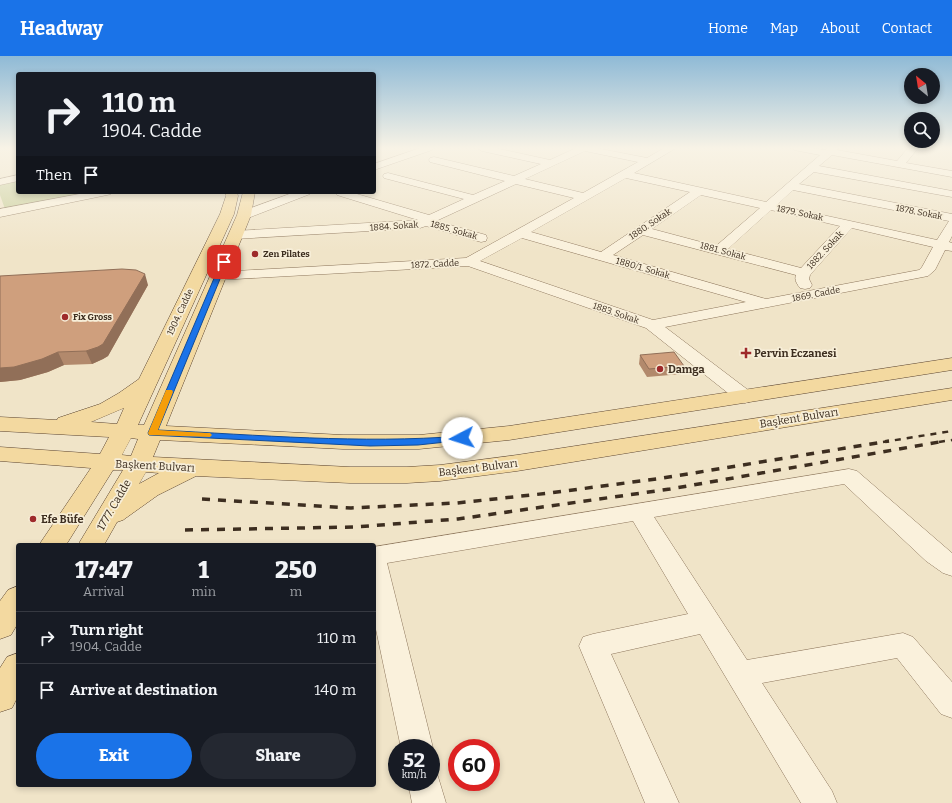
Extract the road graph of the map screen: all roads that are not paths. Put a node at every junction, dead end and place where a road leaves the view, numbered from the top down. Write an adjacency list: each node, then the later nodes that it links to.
1 (414, 183): 17 (street)
2 (509, 183): 17 (street, 1884. Sokak)
3 (527, 183): 16 (street)
4 (609, 183): 16 (street, 1872. Cadde)
5 (663, 183): 9 (street, 1879. Sokak)
6 (794, 183): 8 (street)
7 (892, 183): 15 (street)
8 (791, 186): 18 (street); 21 (street, 1878. Sokak)
9 (699, 191): 18 (street, 1879. Sokak); 25 (street, 1880. Sokak)
10 (97, 194): 19 (street)
11 (232, 194): 39 (main road, 1904. Cadde)
12 (249, 194): 20 (main road, 1904. Cadde)
13 (299, 194): 20 (street)
14 (344, 194): 22 (street, 1885. Sokak)
15 (952, 194)
16 (584, 197): 26 (street, 1872. Cadde)
17 (475, 199): 22 (street, 1884. Sokak)
18 (768, 206): 23 (street, 1879. Sokak); 30 (street)
19 (0, 213)
20 (244, 214): 27 (main road, 1904. Cadde)
21 (952, 218)
22 (428, 221): 27 (street, 1884. Sokak); 28 (street, 1885. Sokak)
23 (849, 224): 29 (street, 1879. Sokak); 33 (street, 1882. Sokak)
24 (952, 224): 29 (street, 1869. Cadde)
25 (641, 230): 30 (street, 1881. Sokak); 31 (street, 1880. Sokak)
26 (520, 233): 31 (street, 1880/1. Sokak); 32 (street, 1872. Cadde)
27 (235, 234): 34 (main road, 1904. Cadde)
28 (481, 238)
29 (947, 246): 35 (street, 1869. Cadde)
30 (719, 250): 33 (street, 1881. Sokak)
31 (602, 257): 36 (street, 1880/1. Sokak)
32 (469, 262): 34 (street, 1872. Cadde); 37 (street, 1883. Sokak)
33 (804, 273): 35 (street, 1882. Sokak)
34 (218, 276): 45 (main road, 1904. Cadde)
35 (816, 294): 36 (street, 1869. Cadde)
36 (765, 304): 37 (street, 1869. Cadde)
37 (652, 325): 41 (street, 1883. Sokak)
38 (952, 364): 41 (main road)
39 (148, 381): 43 (main road); 44 (main road, 1904. Cadde)
40 (952, 394): 49 (main road, Başkent Bulvarı)
41 (745, 397): 45 (main road)
42 (0, 424): 43 (main road)
43 (45, 426): 44 (main road)
44 (124, 431): 45 (main road); 47 (main road, 1904. Cadde)
45 (152, 433): 48 (main road, 1904. Cadde)
46 (0, 454): 47 (main road, Başkent Bulvarı)
47 (106, 463): 48 (main road, Başkent Bulvarı); 52 (main road)
48 (138, 465): 49 (main road, Başkent Bulvarı); 51 (main road, 1777. Cadde)
49 (195, 468): 51 (main road)
50 (639, 512): 54 (street); 55 (street); 58 (street)
51 (105, 521): 53 (main road, 1777. Cadde)
52 (53, 543)
53 (92, 543)
54 (376, 556)
55 (952, 566)
56 (376, 570): 64 (street)
57 (16, 601): 59 (main road)
58 (706, 621): 61 (street); 67 (street)
59 (0, 626)
60 (16, 670): 62 (main road)
61 (740, 674): 63 (street); 68 (street)
62 (0, 697)
63 (952, 704)
64 (415, 739)
65 (426, 791): 66 (street)
66 (429, 803)
67 (662, 803)
68 (820, 803)

